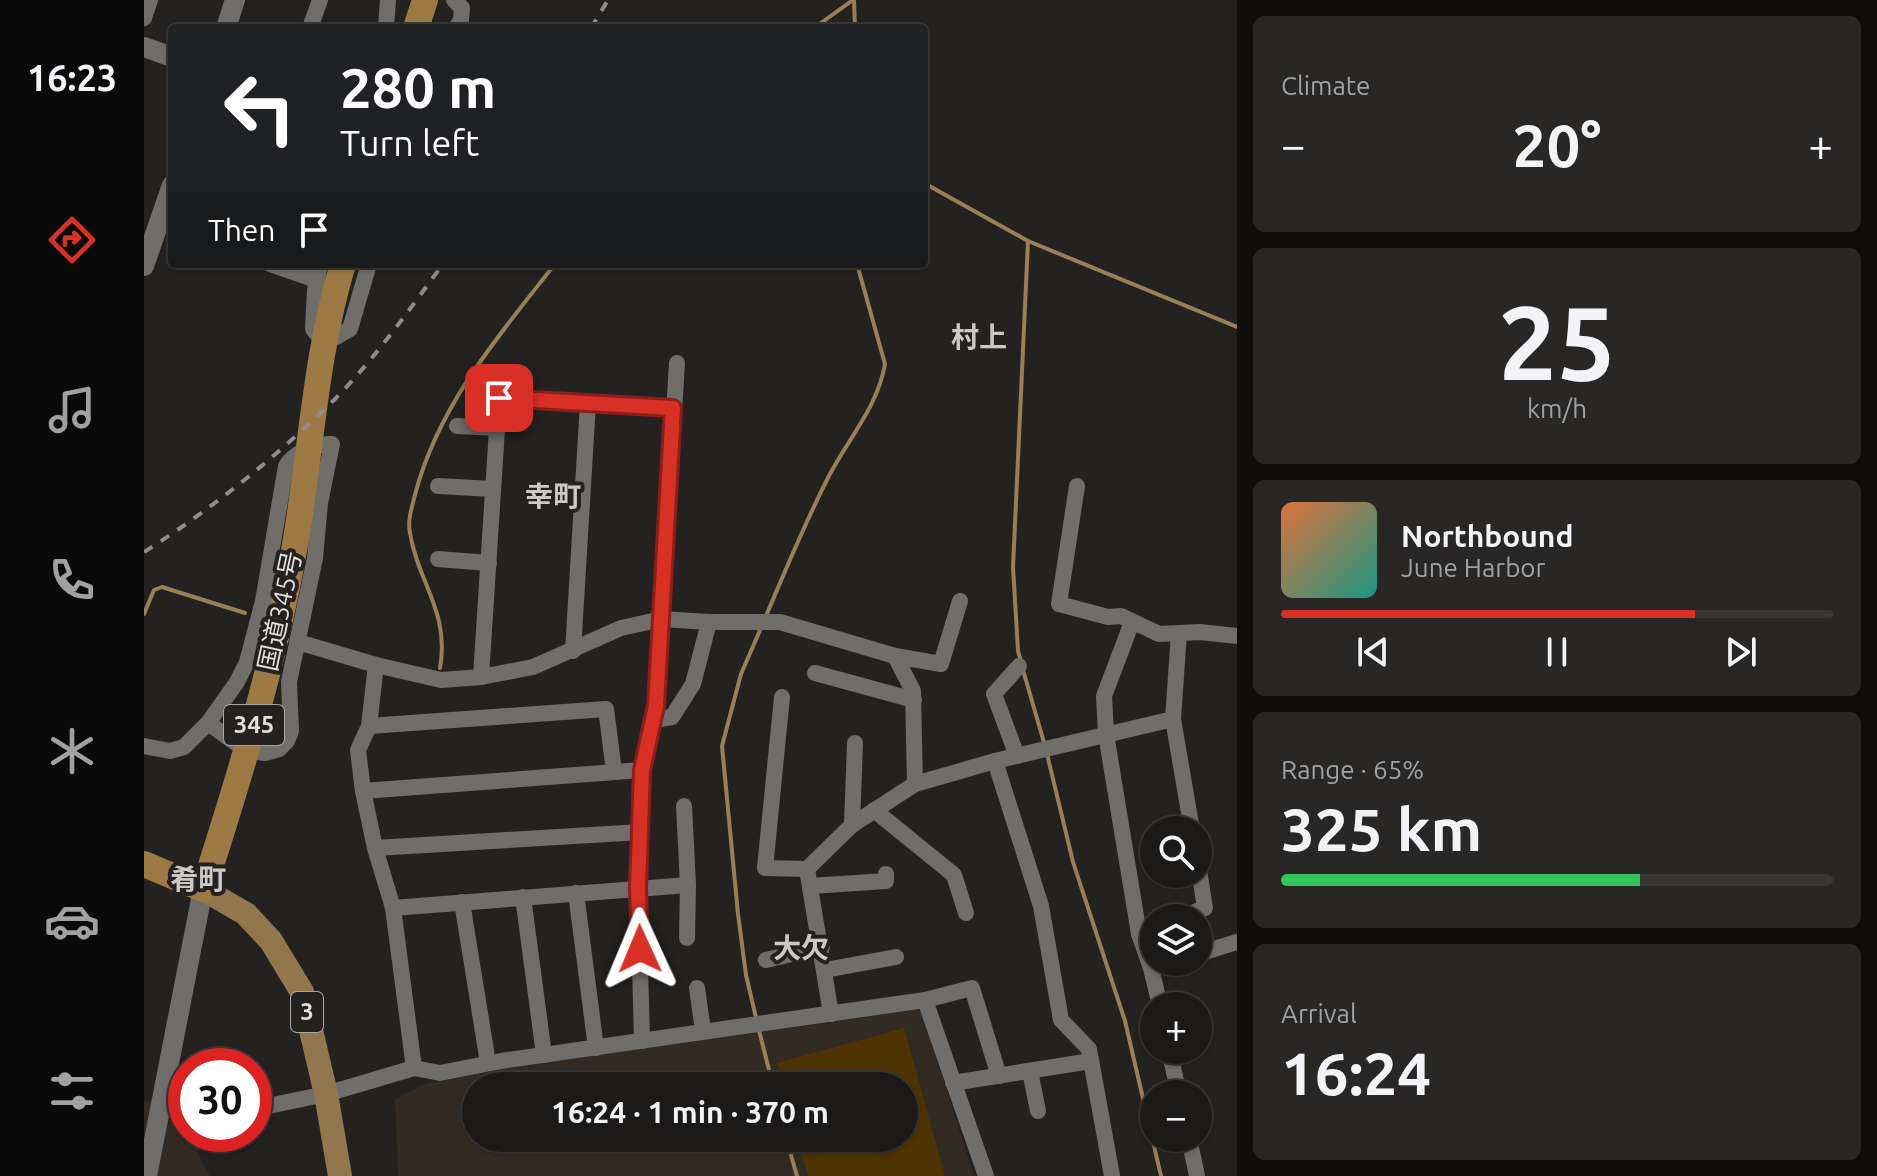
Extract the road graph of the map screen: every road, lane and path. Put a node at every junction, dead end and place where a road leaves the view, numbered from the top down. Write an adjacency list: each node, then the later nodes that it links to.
1 (150, 0): 7 (street)
2 (235, 0): 8 (street)
3 (320, 0): 9 (street)
4 (388, 0): 10 (street)
5 (425, 0): 11 (highway)
6 (454, 0): 12 (street)
7 (144, 18)
8 (227, 24)
9 (311, 24)
10 (386, 24)
11 (417, 24)
12 (458, 24)
13 (144, 47): 14 (street)
14 (168, 56)
15 (168, 208): 16 (street)
16 (164, 232): 17 (street)
17 (144, 266)
18 (304, 268): 20 (street)
19 (368, 268): 20 (street)
20 (330, 271): 53 (highway, 国道345号 / 345)
21 (677, 363): 23 (street)
22 (588, 403): 23 (street); 25 (street); 38 (street)
23 (673, 408): 32 (street)
24 (457, 426): 25 (street)
25 (497, 428): 28 (street)
26 (438, 486): 28 (street)
27 (1077, 486): 34 (street)
28 (493, 489): 30 (street)
29 (438, 559): 30 (street)
30 (489, 563): 43 (street)
31 (960, 601): 39 (street)
32 (662, 619): 33 (street); 38 (street); 47 (street)
33 (709, 622): 39 (street); 47 (street)
34 (1132, 622): 35 (street); 50 (street)
35 (1179, 633): 36 (street); 46 (street)
36 (1237, 636)
37 (298, 642): 40 (street); 48 (street); 53 (street)
38 (573, 651): 43 (street)
39 (895, 656): 45 (street)
40 (376, 665): 43 (street); 49 (street)
41 (1019, 666): 54 (street)
42 (815, 673): 45 (street)
43 (481, 677)
44 (782, 697): 70 (street)
45 (914, 700): 58 (street)
46 (1173, 719): 50 (street); 62 (street)
47 (654, 720): 56 (street)
48 (208, 723): 52 (street); 53 (street)
49 (369, 726): 57 (street); 59 (street)
50 (1106, 734): 54 (street); 77 (street)
51 (855, 743): 63 (street)
52 (144, 746)
53 (247, 751): 71 (highway, 国道345号 / 345)
54 (1017, 756): 55 (street)
55 (995, 761): 58 (street); 94 (street)
56 (642, 770): 57 (street); 64 (street)
57 (614, 771): 59 (street)
58 (915, 784): 61 (street)
59 (363, 791): 65 (street)
60 (684, 806): 72 (street)
61 (874, 810): 63 (street); 79 (street)
62 (1190, 816)
63 (852, 825): 70 (street)
64 (641, 832): 65 (street); 73 (street)
65 (375, 848): 78 (street)
66 (144, 849): 71 (street)
67 (144, 864): 71 (highway)
68 (886, 874): 70 (street)
69 (144, 875): 71 (street)
70 (809, 878): 82 (street)
71 (192, 885): 100 (main road, 3); 101 (street)
72 (688, 885): 73 (street); 80 (street)
73 (638, 888): 74 (street); 91 (street)
74 (576, 893): 75 (street); 92 (street)
75 (523, 897): 76 (street); 93 (street)
76 (462, 902): 78 (street); 95 (street)
77 (1141, 904)
78 (393, 908): 96 (street)
79 (966, 913)
80 (687, 938)
81 (1237, 942): 83 (street)
82 (822, 947): 85 (street); 86 (street)
83 (1212, 950)
84 (896, 957): 86 (street)
85 (766, 960)
86 (825, 970): 89 (street)
87 (697, 988): 90 (street)
88 (925, 1000): 89 (street); 98 (street); 99 (street)
89 (831, 1014): 90 (street)
90 (703, 1031): 91 (street)
91 (642, 1041): 92 (street)
92 (596, 1048): 93 (street)
93 (544, 1055): 95 (street)
94 (1091, 1061): 97 (street); 109 (street)
95 (488, 1063): 96 (street)
96 (414, 1068): 100 (street)
97 (1030, 1071): 98 (street); 104 (street)
98 (999, 1076): 99 (street)
99 (953, 1083): 108 (street)
100 (326, 1094): 103 (street); 107 (main road, 3)
101 (161, 1098): 102 (street); 106 (street)
102 (168, 1099)
103 (272, 1105)
104 (1038, 1111)
105 (1192, 1152): 110 (street)
106 (147, 1176)
107 (340, 1176)
108 (986, 1176)
109 (1111, 1176)
110 (1197, 1176)

